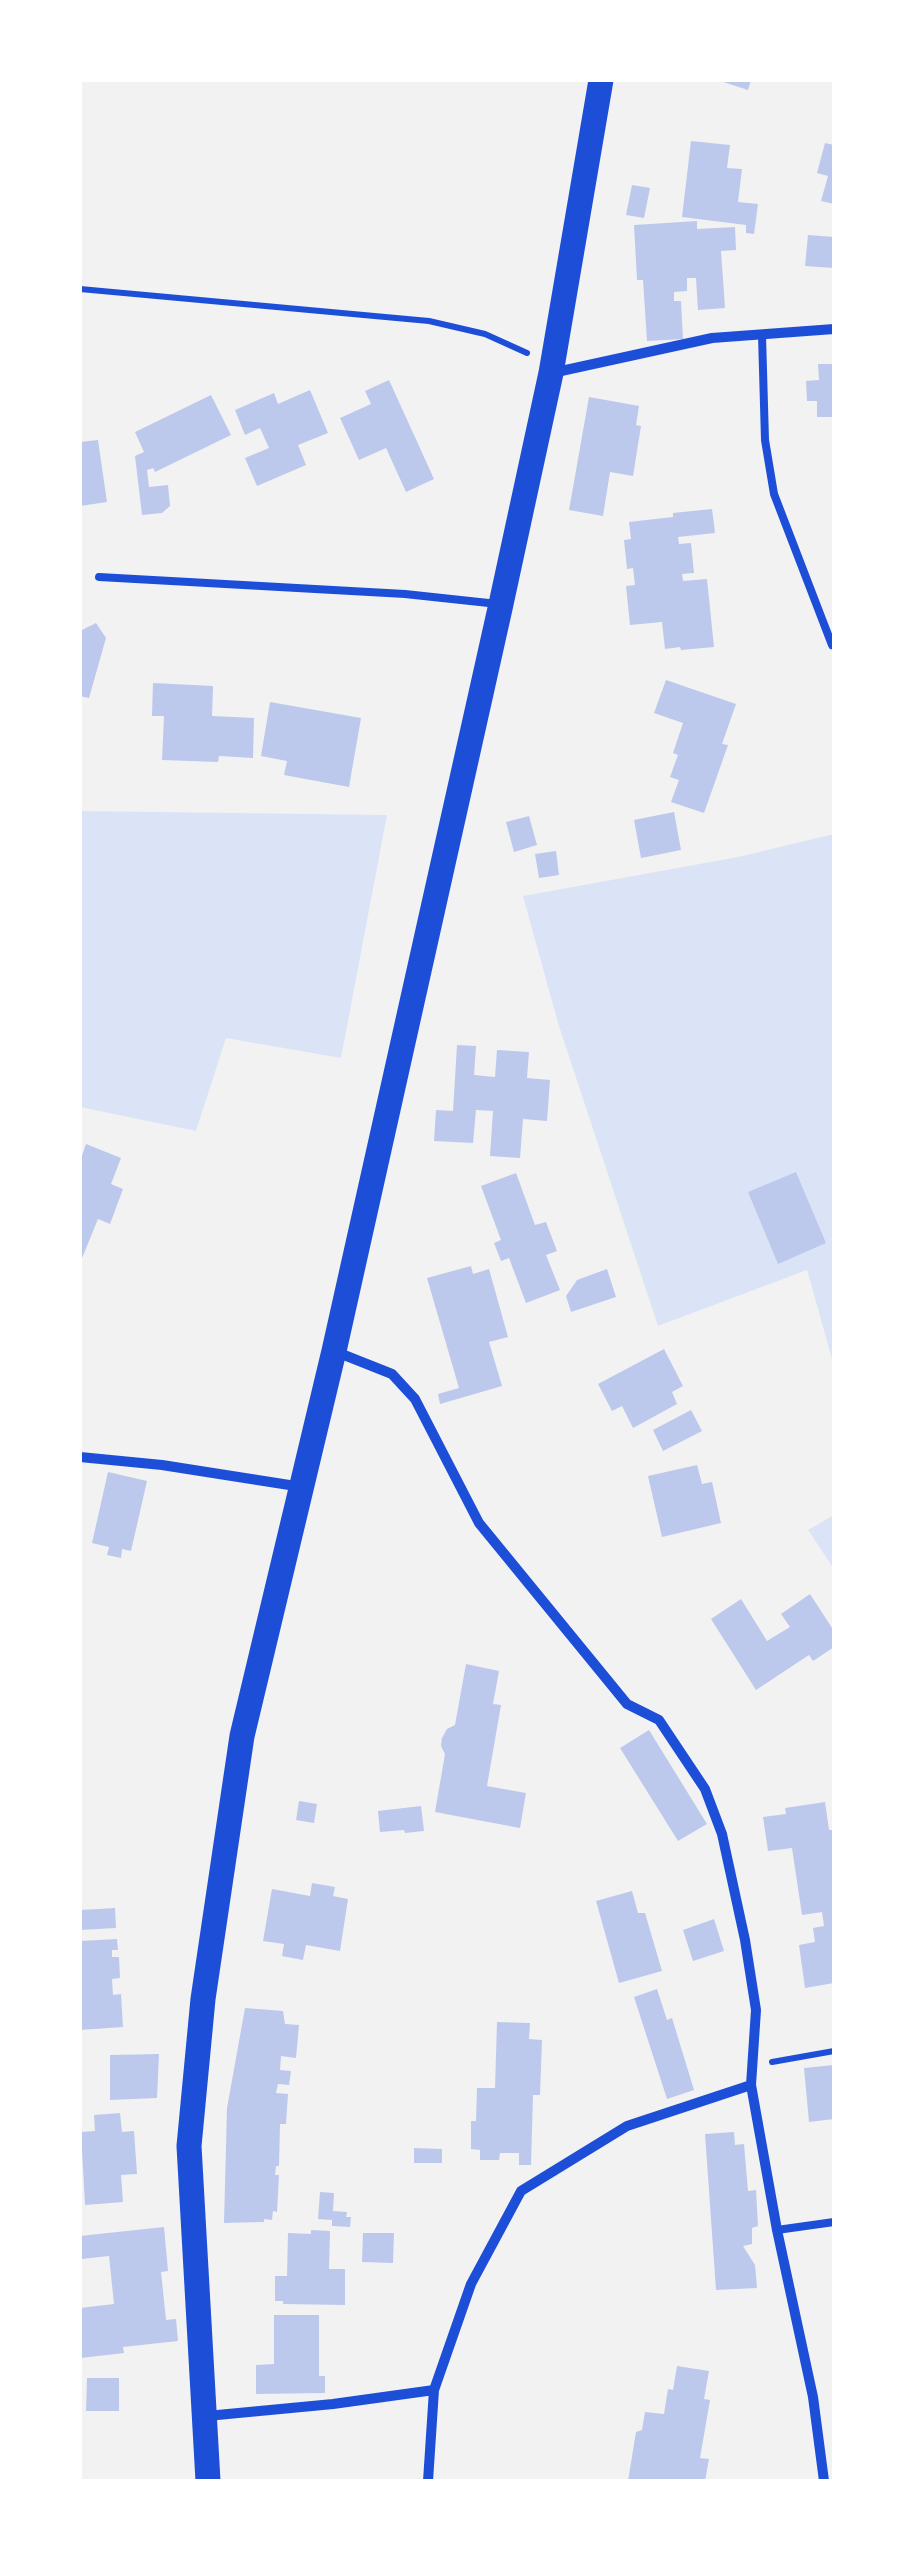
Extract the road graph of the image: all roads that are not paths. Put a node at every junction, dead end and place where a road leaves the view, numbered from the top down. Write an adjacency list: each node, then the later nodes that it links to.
1 (601, 80): 4 (main road)
2 (834, 328): 3 (street)
3 (762, 334): 4 (street); 7 (lane)
4 (552, 369): 6 (main road)
5 (99, 577): 6 (lane)
6 (501, 604): 8 (main road)
7 (832, 645)
8 (334, 1351): 10 (main road); 11 (street)
9 (80, 1457): 10 (street)
10 (302, 1487): 15 (main road)
11 (752, 2085): 13 (street); 14 (street)
12 (834, 2222): 13 (lane)
13 (777, 2230): 18 (street)
14 (434, 2390): 15 (street); 17 (street)
15 (206, 2416): 16 (main road)
16 (208, 2481)
17 (428, 2481)
18 (824, 2481)

